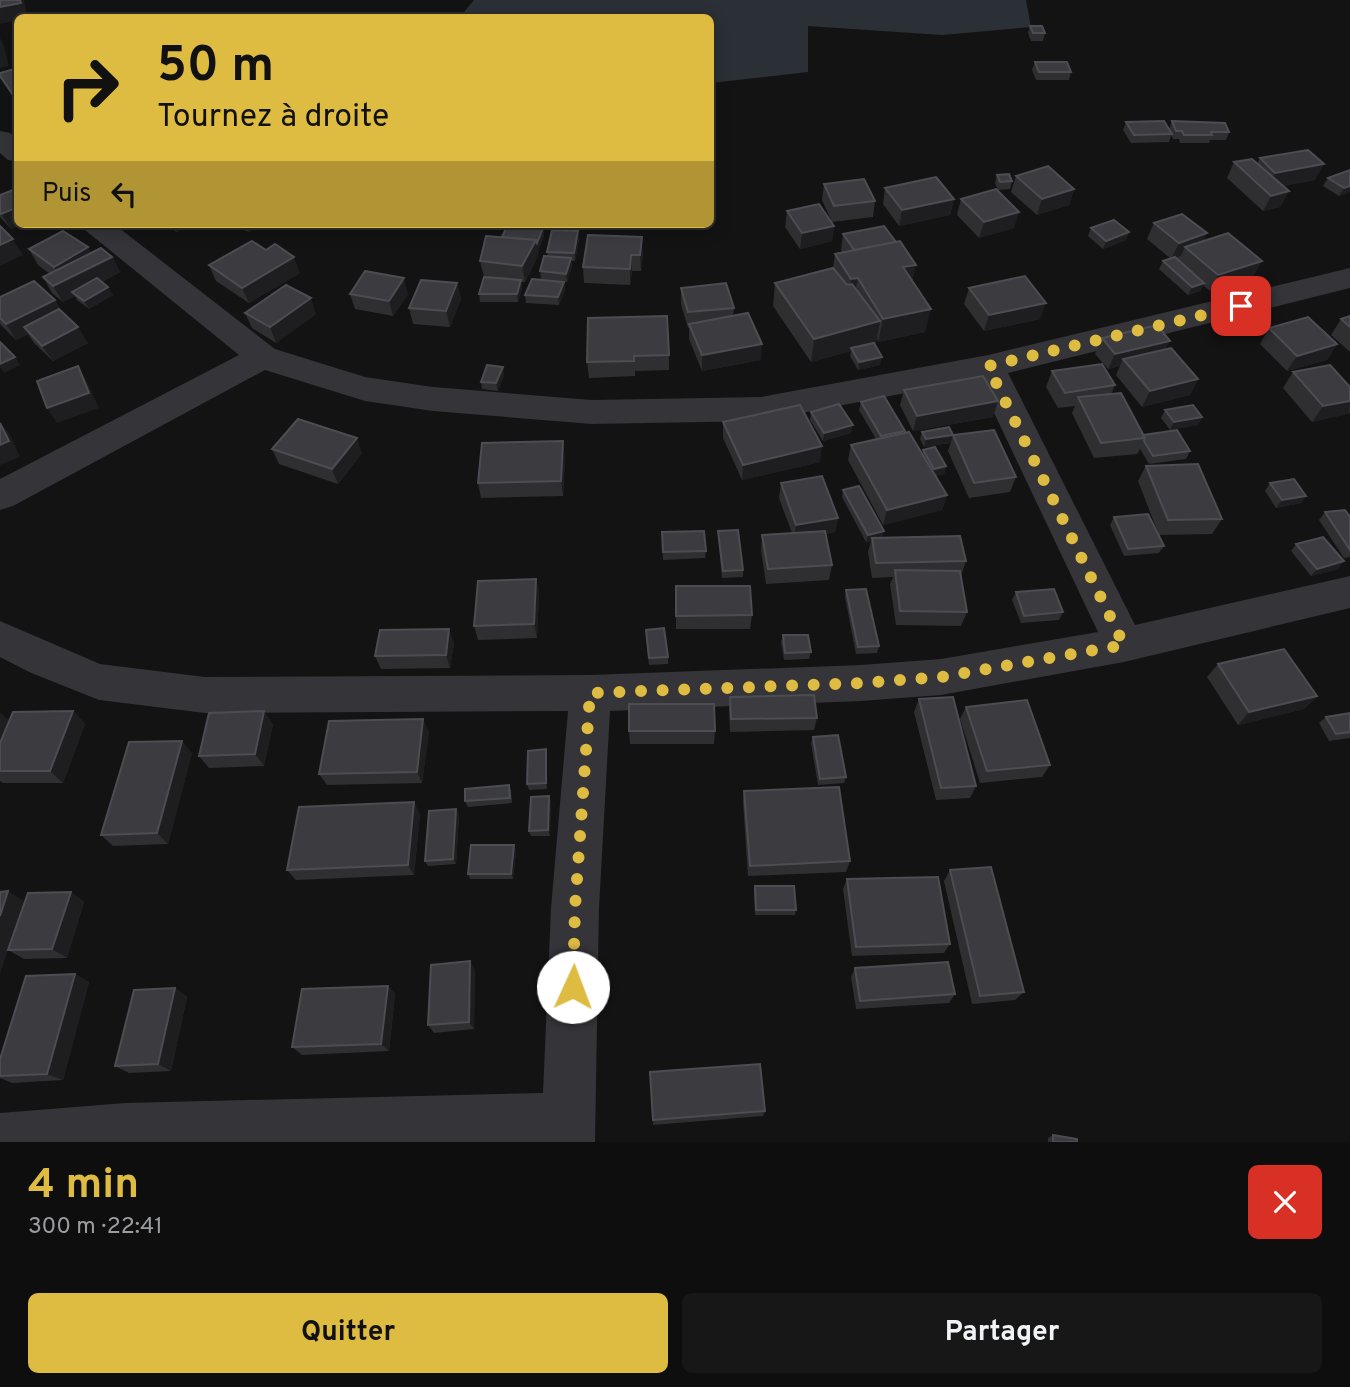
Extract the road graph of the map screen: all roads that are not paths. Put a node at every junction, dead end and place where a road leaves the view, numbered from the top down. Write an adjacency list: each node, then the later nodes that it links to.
1 (0, 139): 2 (street)
2 (14, 151)
3 (100, 228): 5 (street)
4 (1350, 278): 6 (street)
5 (263, 357): 6 (street); 7 (street)
6 (988, 366): 10 (street)
7 (0, 496)
8 (1350, 592): 10 (street)
9 (0, 638): 11 (street)
10 (1124, 645): 11 (street)
11 (590, 693): 12 (street)
12 (569, 1130): 13 (street)
13 (0, 1140)

